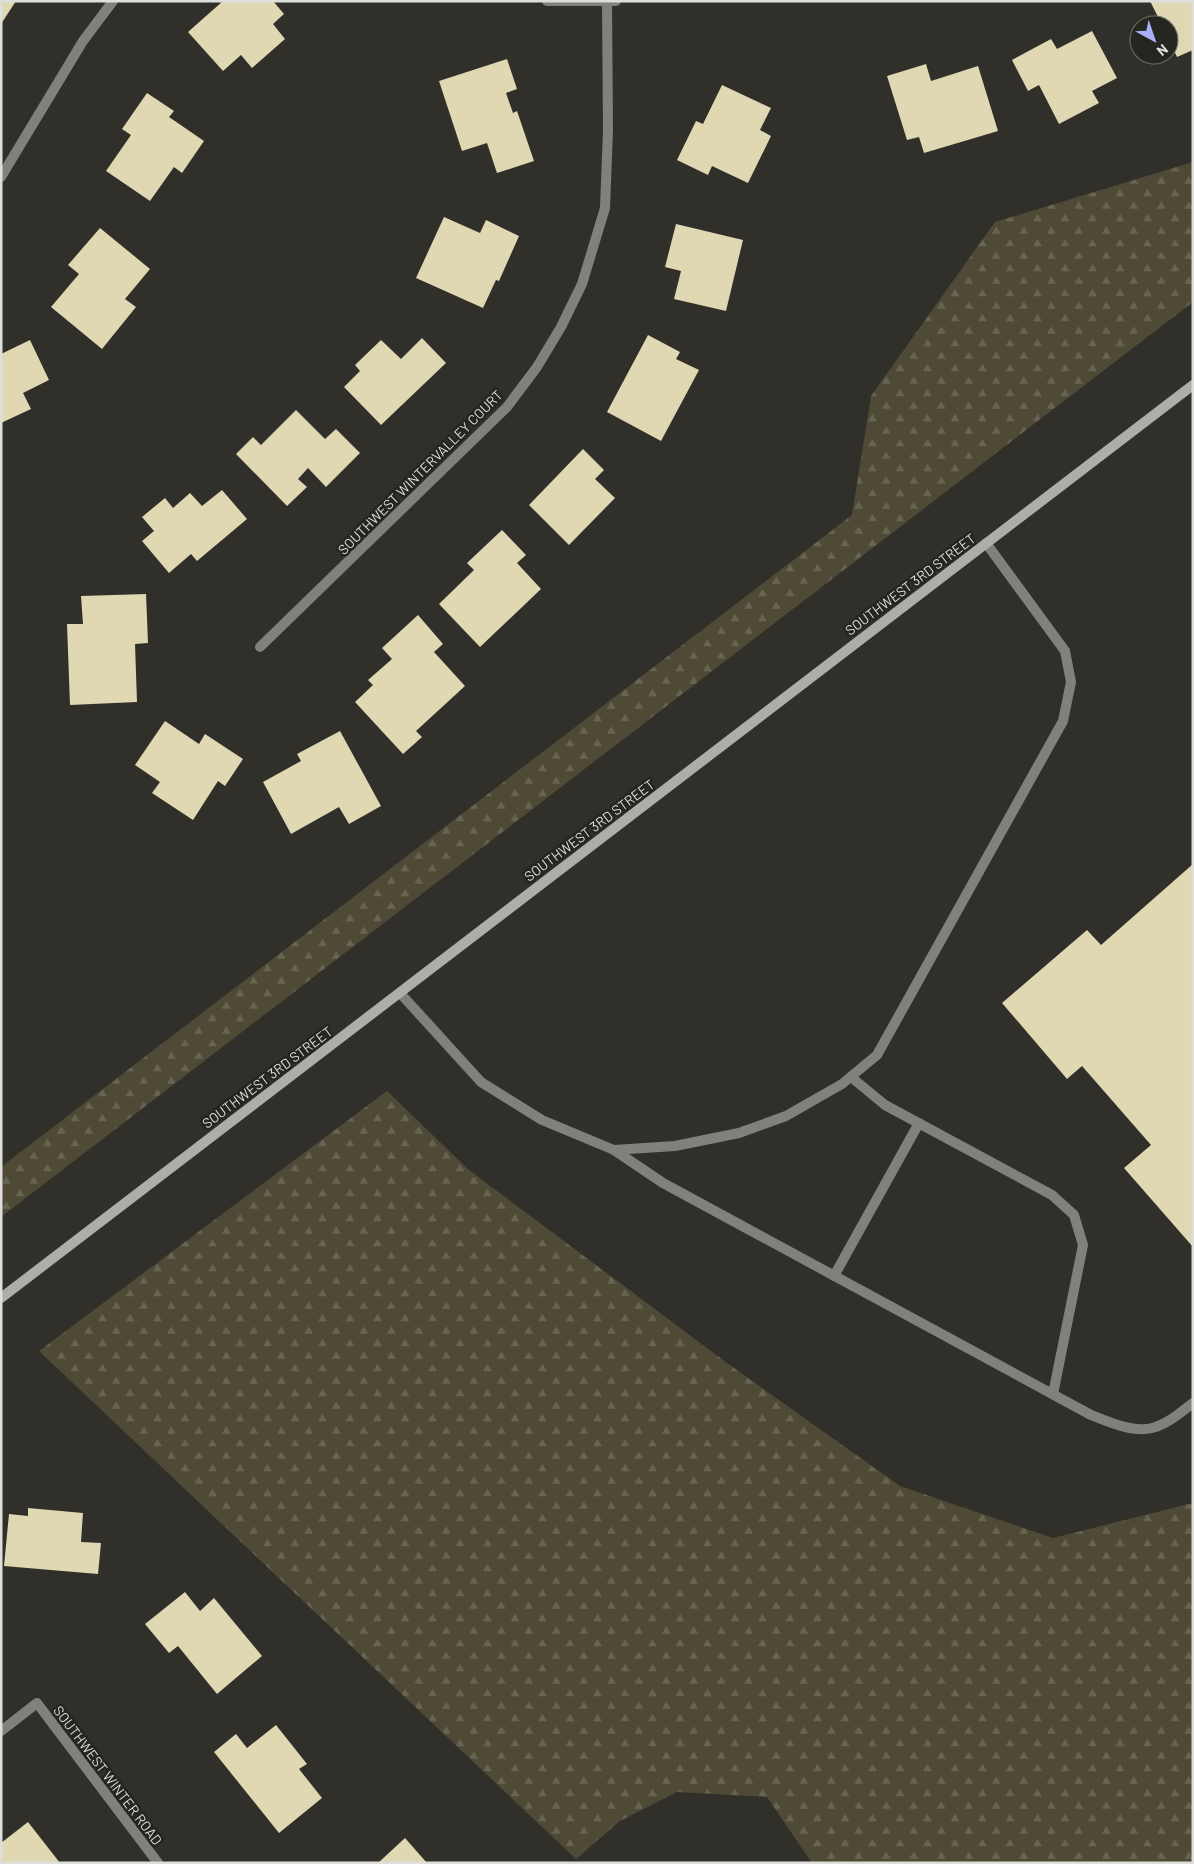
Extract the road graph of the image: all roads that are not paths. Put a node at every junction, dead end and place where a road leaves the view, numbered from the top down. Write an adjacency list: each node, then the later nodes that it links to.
1 (113, 1): 4 (street)
2 (546, 1): 3 (street)
3 (611, 2): 7 (street, SOUTHWEST WINTERVALLEY COURT)
4 (1, 177)
5 (1193, 385): 6 (main road, SOUTHWEST 3RD STREET)
6 (986, 543): 8 (main road, SOUTHWEST 3RD STREET); 9 (street)
7 (260, 647)
8 (400, 993): 11 (street); 13 (main road, SOUTHWEST 3RD STREET)
9 (851, 1077): 10 (street); 11 (street)
10 (919, 1123): 12 (street); 14 (street)
11 (614, 1150): 12 (street)
12 (834, 1276): 14 (street)
13 (1, 1298)
14 (1053, 1394): 15 (street)
15 (1193, 1403)
16 (1, 1731): 17 (street, SOUTHWEST WINTER ROAD)
17 (158, 1863)

